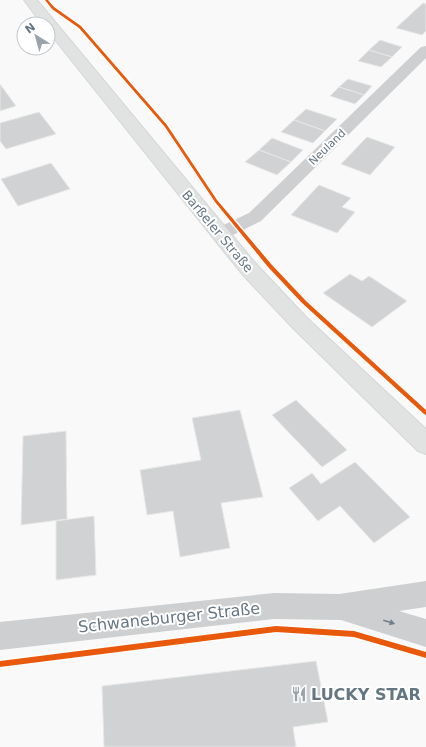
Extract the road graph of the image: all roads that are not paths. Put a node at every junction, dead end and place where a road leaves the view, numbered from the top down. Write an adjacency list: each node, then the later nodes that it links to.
1 (30, 0): 3 (main road, Barßeler Straße)
2 (426, 50): 3 (street, Neuland)
3 (220, 234): 4 (main road, Barßeler Straße)
4 (426, 444)
5 (426, 594): 6 (street, Schwaneburger Straße)
6 (339, 607): 7 (street, Schwaneburger Straße, one-way to 7); 8 (street, Schwaneburger Straße)
7 (426, 633)
8 (0, 636)

